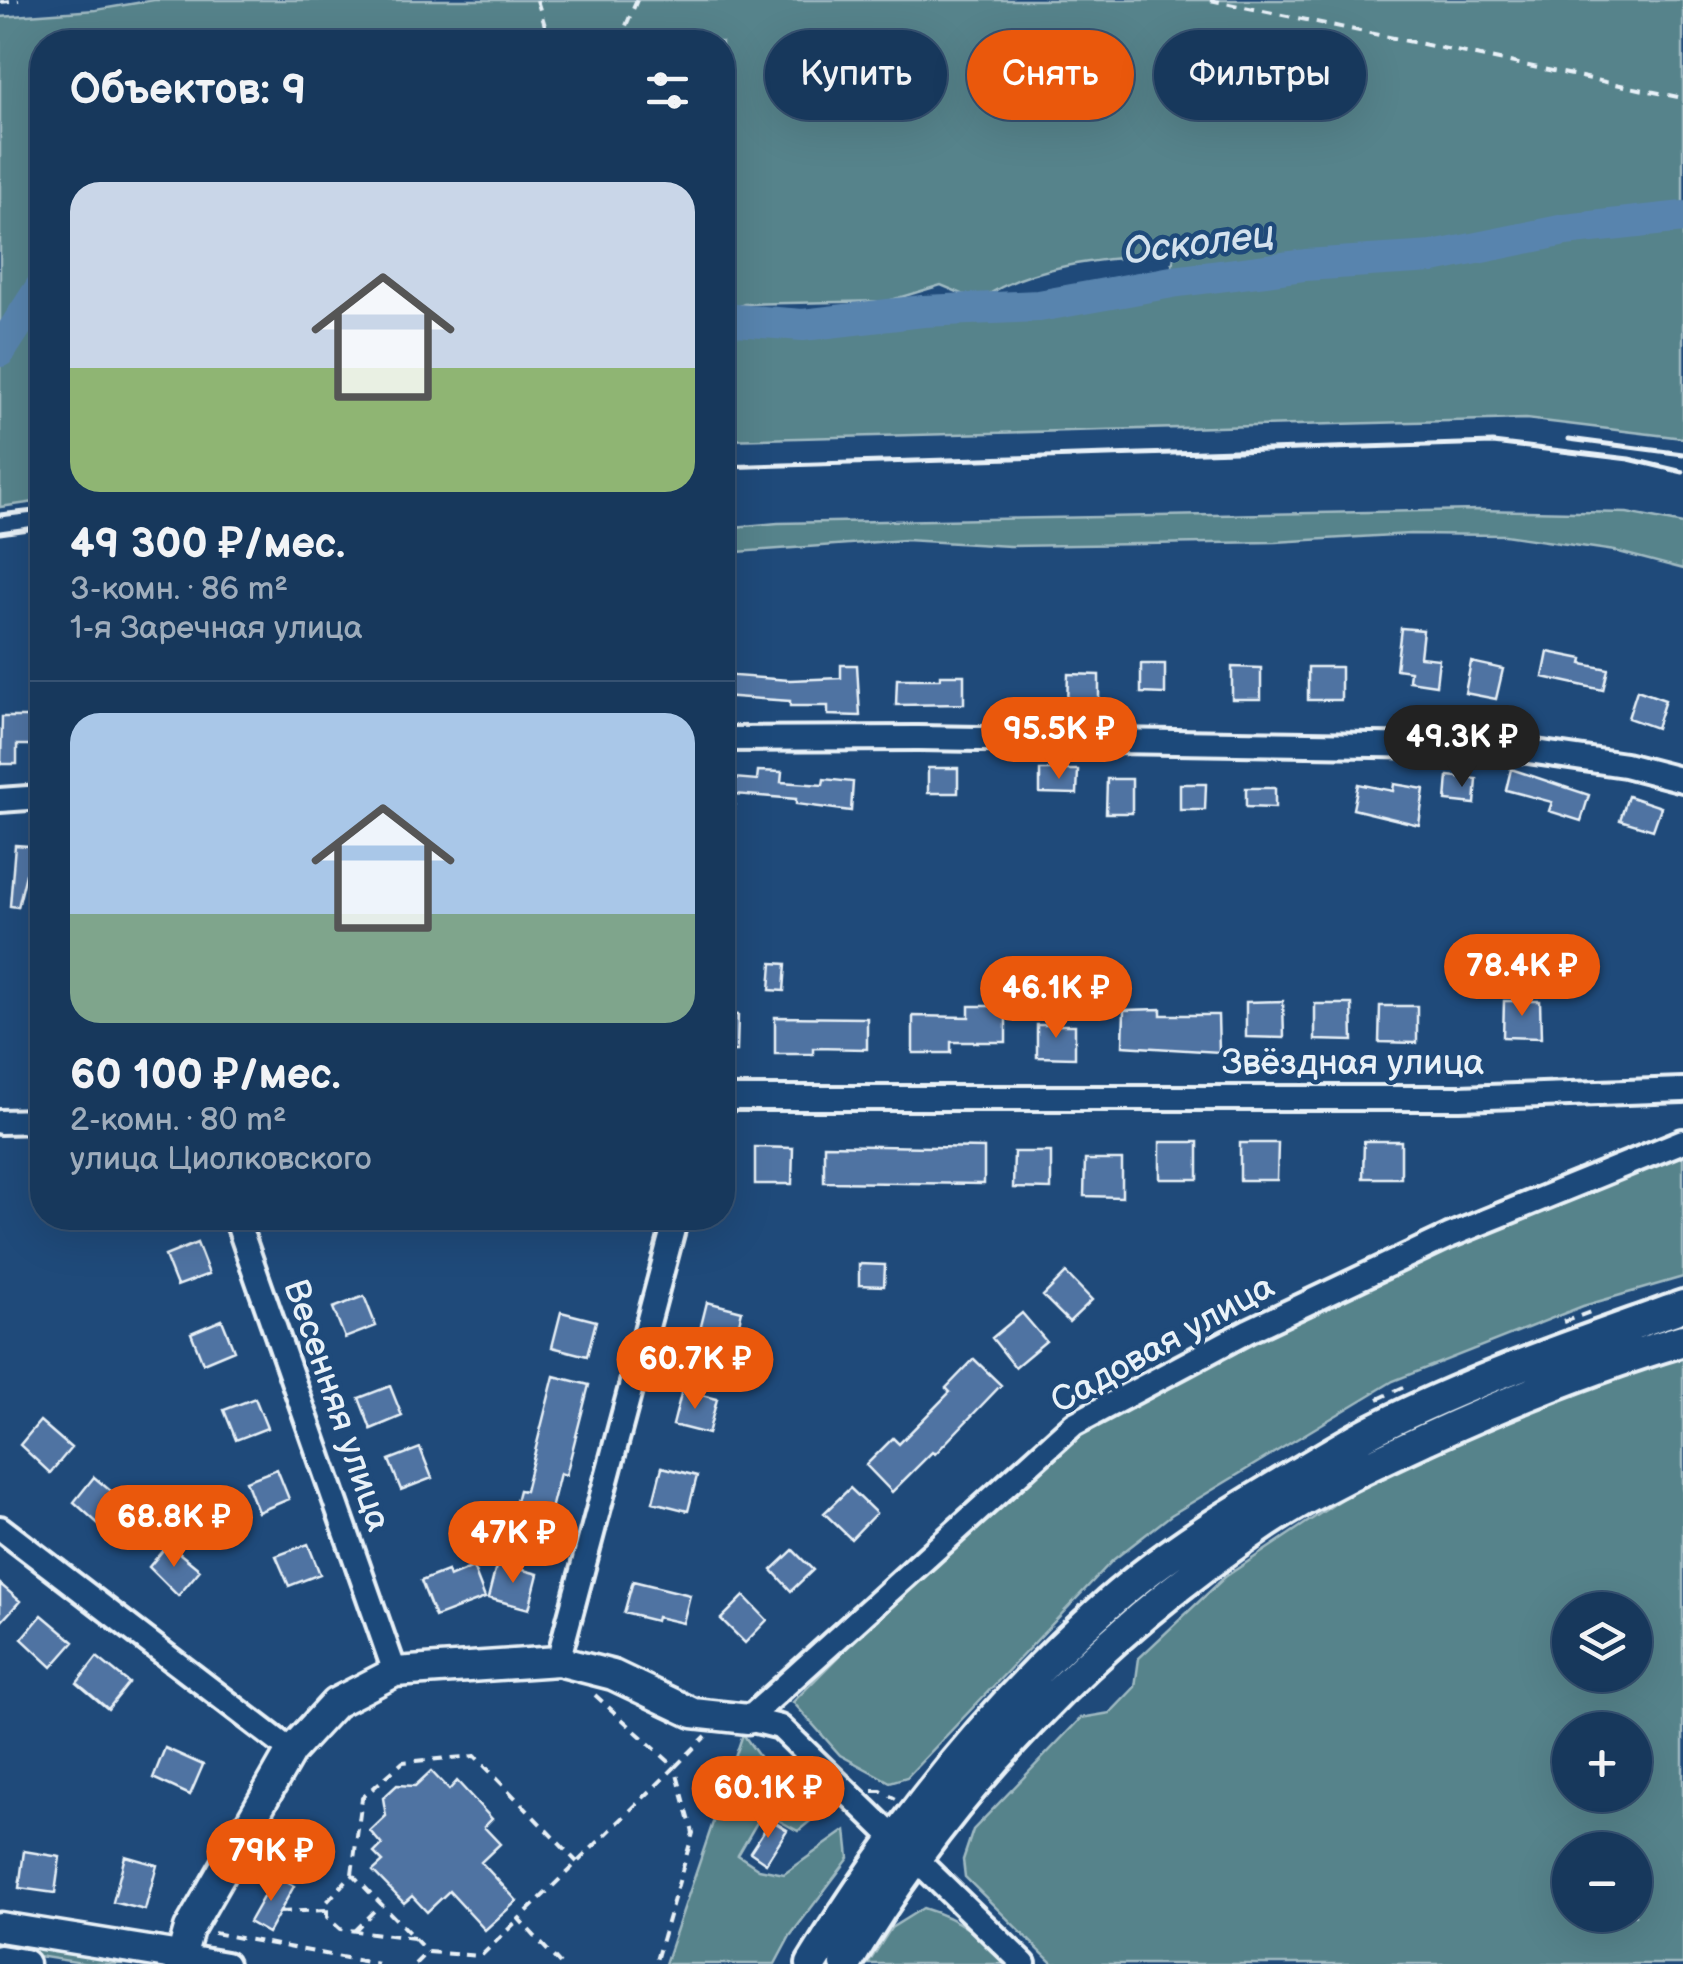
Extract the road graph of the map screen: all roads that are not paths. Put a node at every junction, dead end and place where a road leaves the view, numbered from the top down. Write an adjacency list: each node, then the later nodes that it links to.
1 (735, 739): 2 (street)
2 (1683, 780)
3 (30, 798): 4 (street)
4 (0, 800)
5 (1683, 1090): 6 (street, Звёздная улица)
6 (735, 1098)
7 (0, 1122): 8 (street)
8 (30, 1122)
9 (1683, 1141): 17 (street, Садовая улица)
10 (240, 1230): 16 (street, Весенняя улица)
11 (673, 1230): 15 (street)
12 (1683, 1306): 19 (main road)
13 (1683, 1340): 19 (main road)
14 (0, 1528): 18 (street)
15 (558, 1662): 16 (street); 17 (street)
16 (395, 1672): 18 (street)
17 (735, 1719): 19 (street)
18 (291, 1752): 22 (street)
19 (906, 1850): 25 (main road); 26 (main road); 27 (street)
20 (0, 1927): 22 (street)
21 (0, 1960): 23 (street)
22 (180, 1960): 24 (street)
23 (24, 1964)
24 (226, 1964)
25 (812, 1964)
26 (846, 1964)
27 (1024, 1964)

